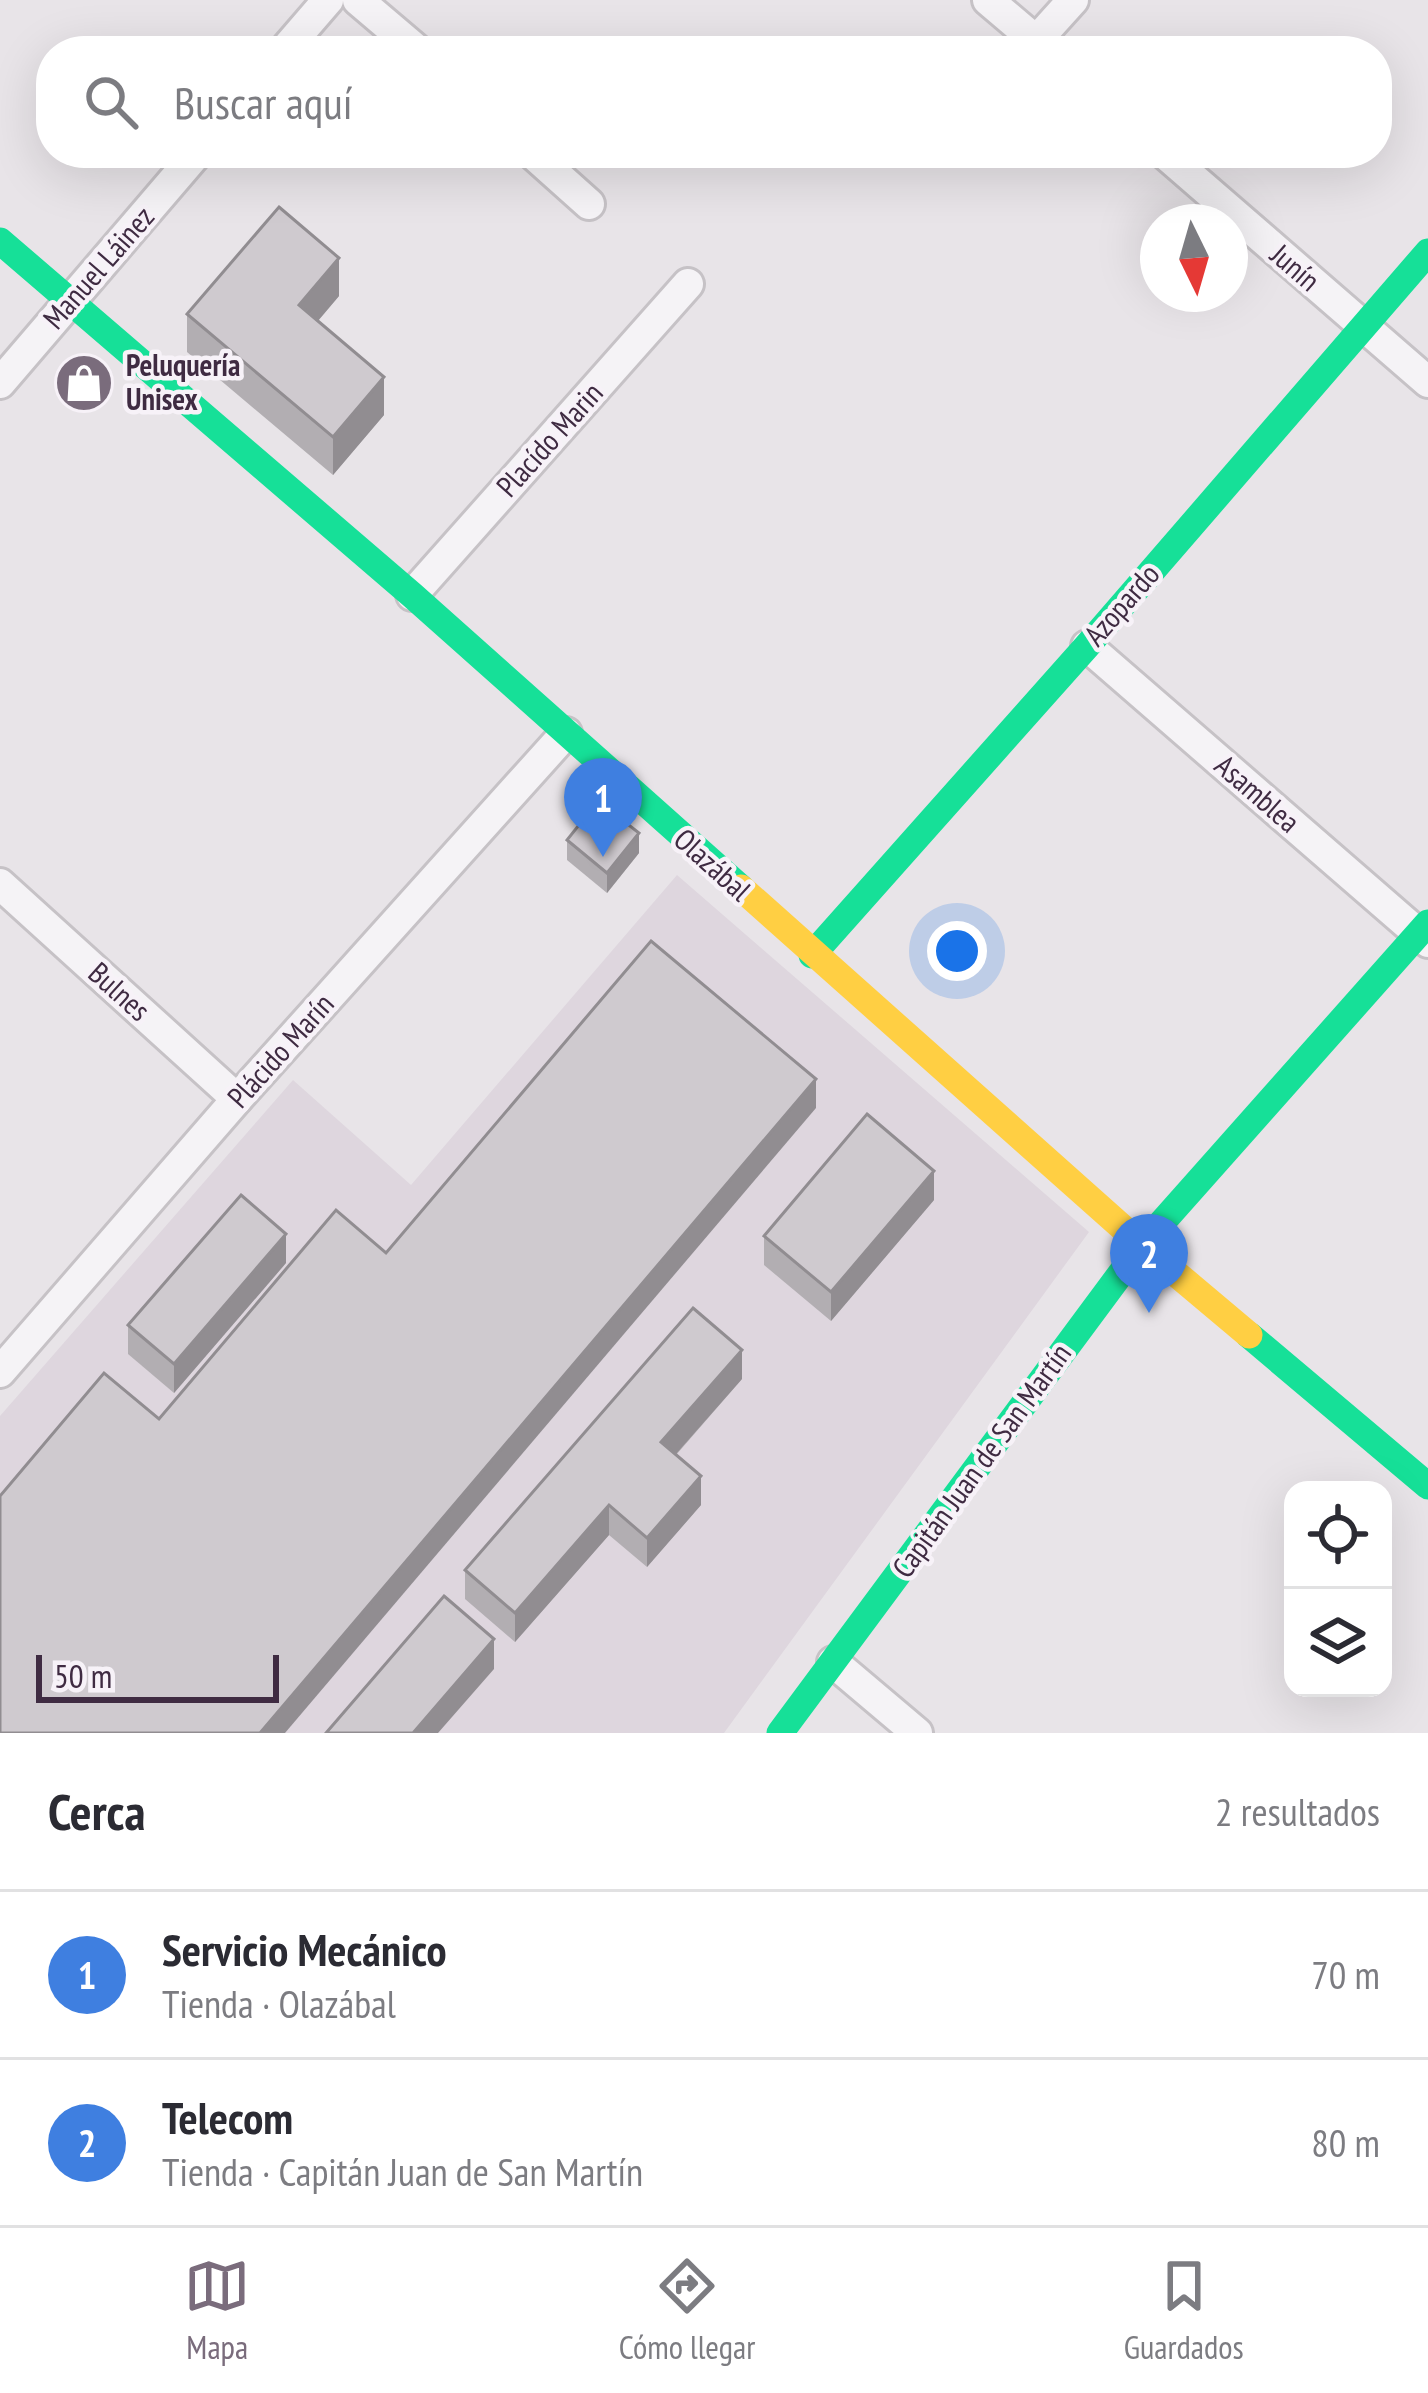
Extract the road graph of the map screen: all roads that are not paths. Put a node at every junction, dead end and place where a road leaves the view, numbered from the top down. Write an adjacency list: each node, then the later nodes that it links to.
1 (328, 0): 5 (street)
2 (358, 0): 6 (street)
3 (988, 0): 7 (street)
4 (1073, 0): 8 (street)
5 (297, 36)
6 (400, 36)
7 (1030, 36)
8 (1049, 36)
9 (184, 168): 16 (street, Manuel Láinez)
10 (549, 168): 12 (street)
11 (1181, 168): 17 (street, Junín)
12 (589, 204)
13 (0, 241): 16 (street, Olazábal)
14 (1428, 252): 17 (street, Azopardo)
15 (688, 284): 20 (street, Placído Marin)
16 (70, 302): 19 (street, Manuel Láinez); 20 (street, Olazábal)
17 (1363, 328): 18 (street, Junín); 21 (street, Azopardo)
18 (1428, 382)
19 (0, 383)
20 (412, 595): 22 (street, Olazábal)
21 (1087, 646): 24 (street, Asamblea); 25 (street, Azopardo)
22 (566, 733): 25 (street, Olazábal); 26 (street, Plácido Marín)
23 (0, 885): 26 (street, Bulnes)
24 (1425, 933): 27 (street, Capitán Juan de San Martín)
25 (812, 955): 27 (street, Olazábal)
26 (237, 1099): 28 (street, Plácido Marín)
27 (1142, 1245): 29 (street, Olazábal); 30 (street, Capitán Juan de San Martín)
28 (0, 1372)
29 (1428, 1486)
30 (833, 1662): 31 (street, Capitán Juan de San Martín); 32 (street)
31 (780, 1733)
32 (917, 1733)

